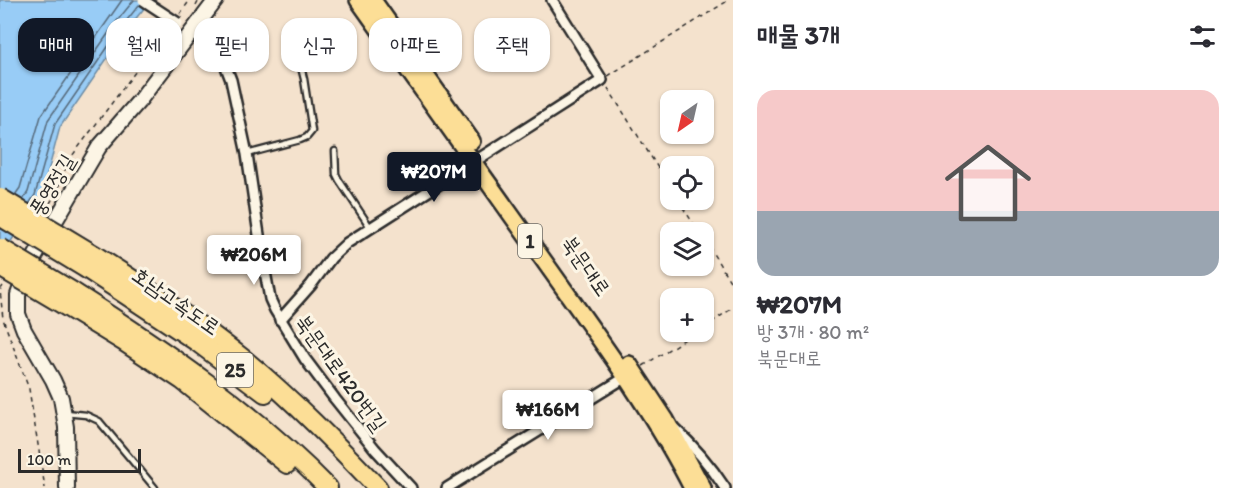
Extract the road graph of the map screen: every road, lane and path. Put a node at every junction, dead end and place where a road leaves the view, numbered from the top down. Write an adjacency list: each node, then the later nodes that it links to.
1 (143, 0): 7 (street, 북문대로420번길, bridge)
2 (216, 0): 7 (street, 풍영정길)
3 (358, 0): 12 (main road, 북문대로 / 1)
4 (373, 0): 12 (main road, 북문대로 / 1)
5 (552, 0): 9 (street)
6 (729, 0): 9 (path)
7 (186, 28): 11 (street, 북문대로420번길); 28 (street, 풍영정길)
8 (302, 72): 11 (lane)
9 (602, 80): 12 (street); 13 (path)
10 (335, 151): 16 (lane)
11 (247, 154): 24 (street, 북문대로420번길)
12 (478, 158): 16 (street); 27 (main road, 북문대로 / 1)
13 (660, 171)
14 (0, 198): 19 (highway, bridge)
15 (0, 216): 19 (highway, 호남고속도로 / 25, bridge)
16 (370, 227): 24 (street)
17 (0, 248): 22 (highway, 25, bridge)
18 (714, 255): 21 (path)
19 (92, 262): 34 (highway, 호남고속도로 / 25); 35 (highway)
20 (0, 267): 22 (highway, bridge)
21 (733, 286)
22 (69, 298): 32 (highway); 33 (highway, 25)
23 (733, 308): 25 (path)
24 (280, 320): 36 (street, 북문대로420번길)
25 (714, 320)
26 (680, 342): 27 (path)
27 (630, 374): 29 (main road, 북문대로 / 1); 37 (street); 38 (main road, 북문대로 / 1)
28 (64, 412): 30 (street, 풍영정길); 31 (lane)
29 (666, 420): 39 (main road, 북문대로 / 1); 40 (street)
30 (67, 488)
31 (156, 488)
32 (315, 488)
33 (328, 488)
34 (368, 488)
35 (378, 488)
36 (411, 488)
37 (447, 488)
38 (692, 488)
39 (703, 488)
40 (724, 488)

